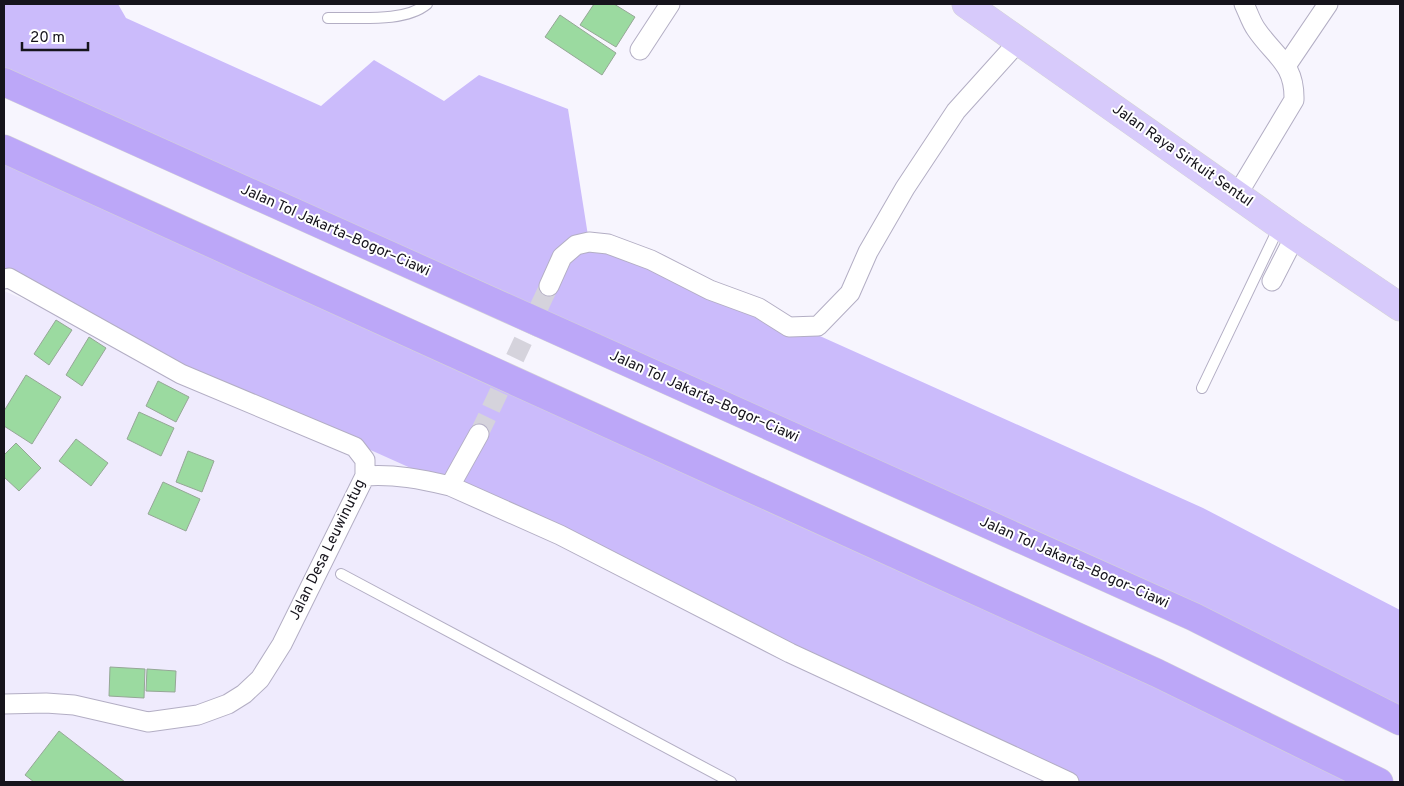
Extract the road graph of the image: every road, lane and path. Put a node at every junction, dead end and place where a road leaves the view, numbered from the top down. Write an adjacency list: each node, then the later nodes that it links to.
1 (427, 4): 6 (lane)
2 (670, 4): 8 (street)
3 (966, 4): 7 (main road, Jalan Raya Sirkuit Sentul)
4 (1244, 4): 9 (street)
5 (1328, 4): 9 (street)
6 (328, 18)
7 (1019, 41): 12 (main road, Jalan Raya Sirkuit Sentul); 16 (street)
8 (640, 50)
9 (1286, 66): 12 (street)
10 (4, 82): 24 (highway, Jalan Tol Jakarta–Bogor–Ciawi)
11 (4, 149): 27 (highway)
12 (1237, 195): 13 (main road, Jalan Raya Sirkuit Sentul)
13 (1288, 230): 15 (street); 17 (main road, Jalan Raya Sirkuit Sentul); 18 (lane)
14 (5, 281): 20 (street, Jalan Desa Leuwinutug)
15 (1272, 281)
16 (549, 286)
17 (1400, 307)
18 (1202, 388)
19 (479, 434): 21 (street)
20 (365, 476): 21 (street); 23 (street, Jalan Desa Leuwinutug)
21 (450, 486): 26 (street)
22 (342, 574): 25 (lane)
23 (4, 704)
24 (1400, 721)
25 (731, 782)
26 (1069, 782)
27 (1379, 782)

